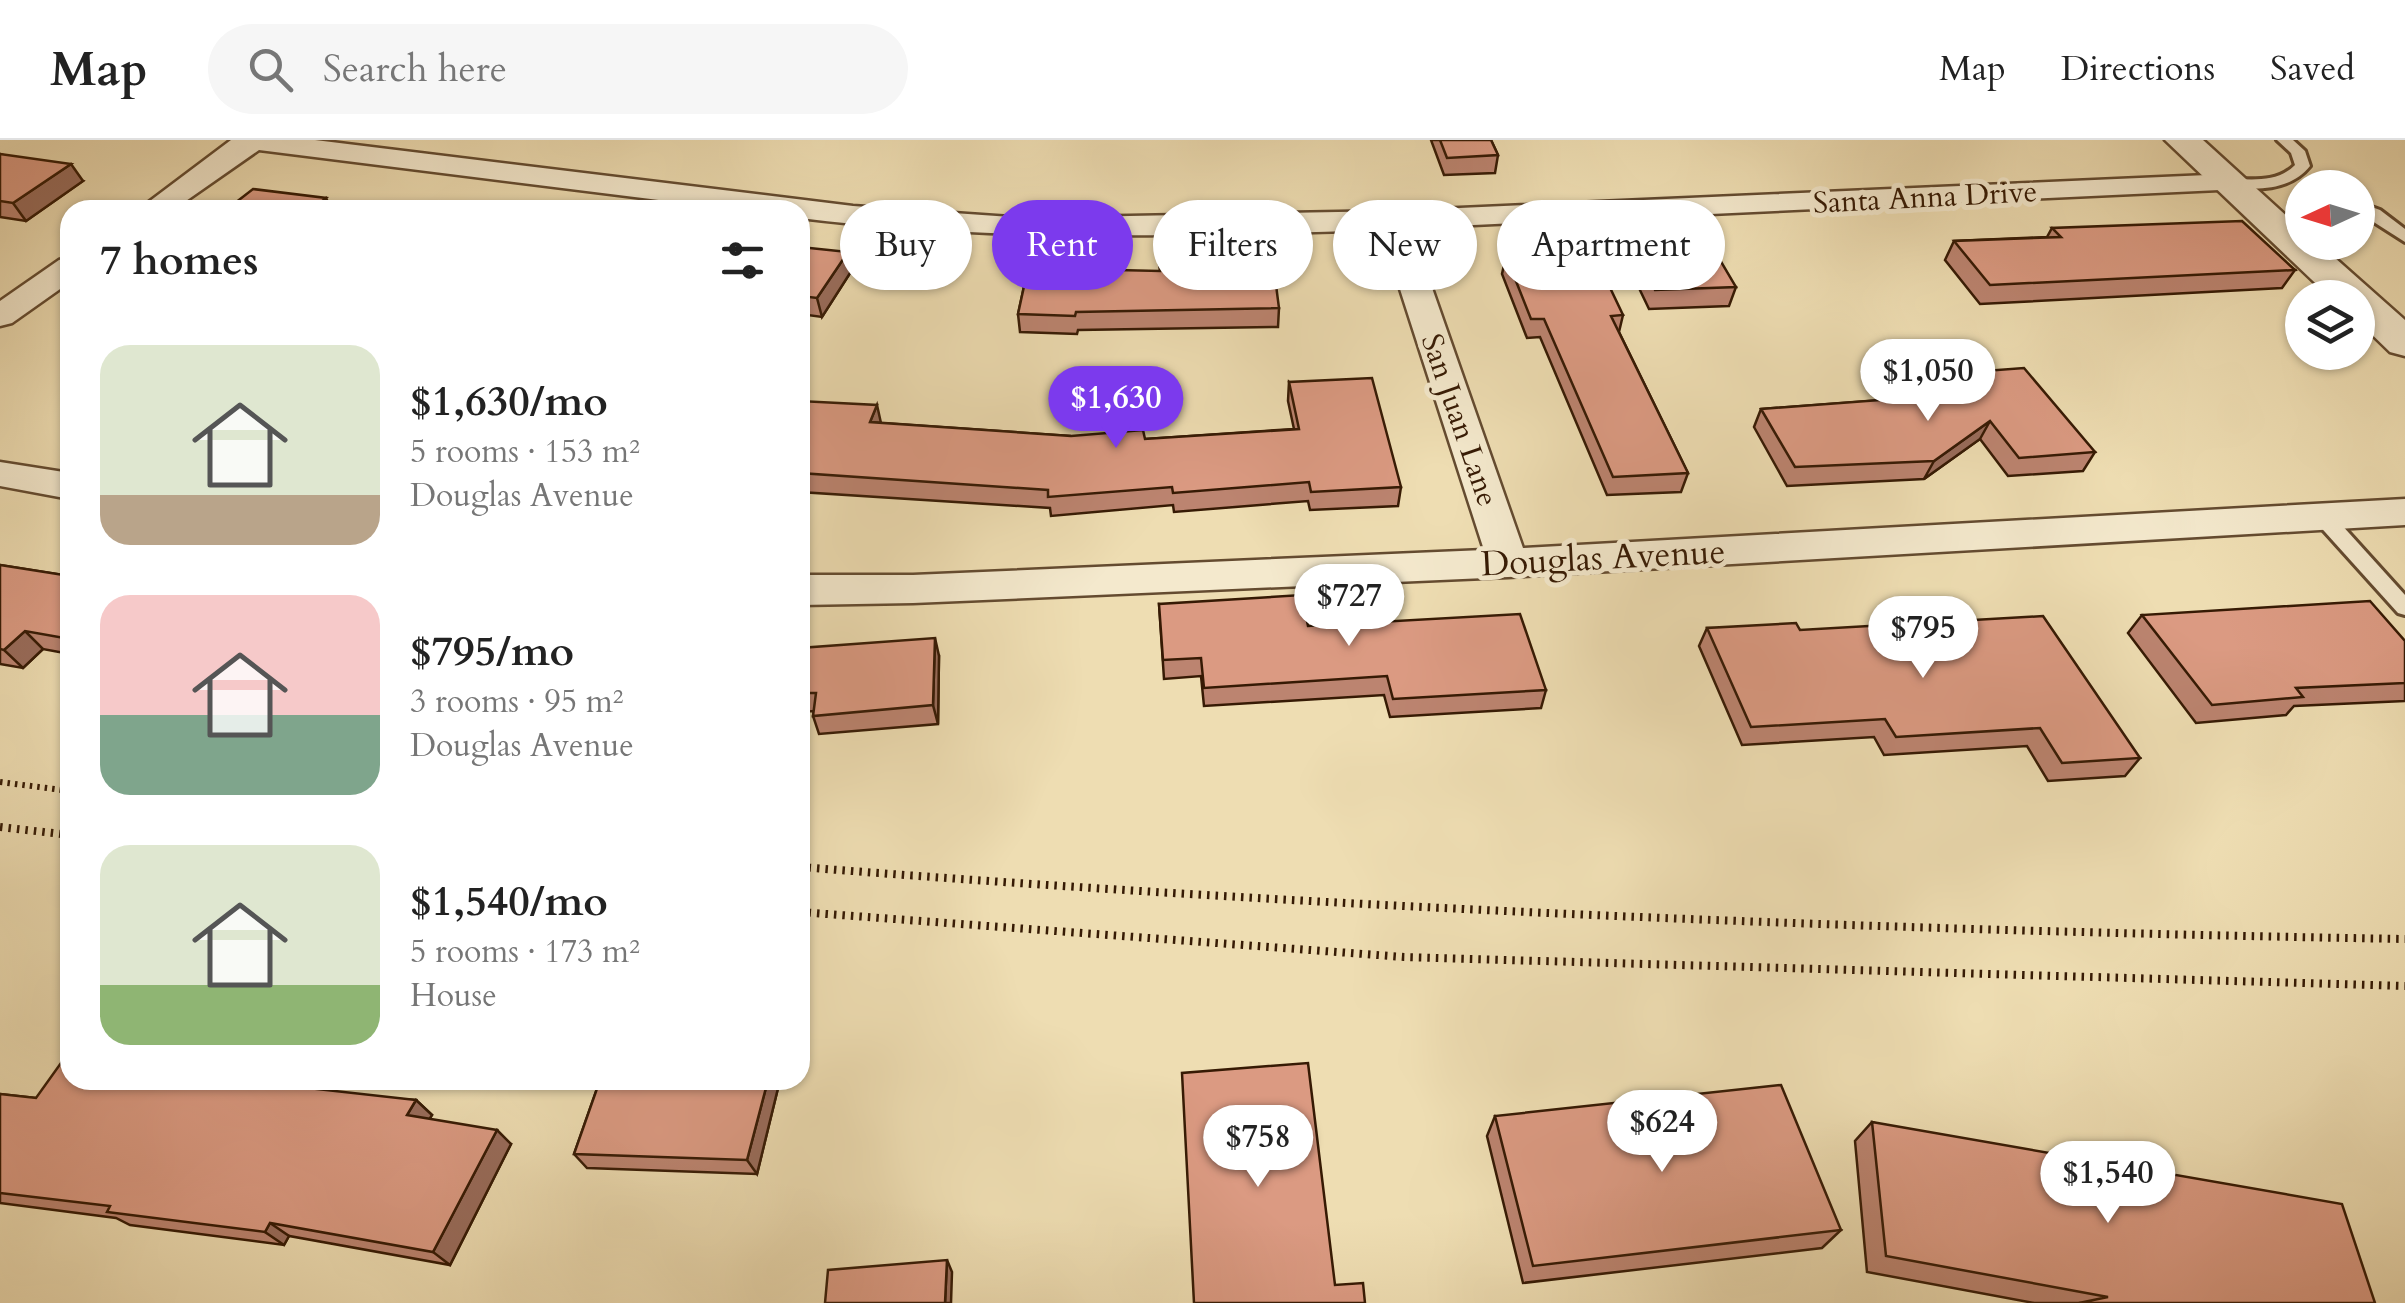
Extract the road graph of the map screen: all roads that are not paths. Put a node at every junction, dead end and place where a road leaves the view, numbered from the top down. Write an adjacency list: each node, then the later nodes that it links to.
1 (245, 140): 2 (street, Santa Anna Drive)
2 (254, 140): 7 (street); 8 (street, Santa Anna Drive)
3 (2182, 140): 6 (street)
4 (2284, 140): 5 (lane)
5 (2283, 182): 6 (lane)
6 (2230, 184): 11 (street, Santa Anna Drive); 15 (street)
7 (167, 200)
8 (726, 200)
9 (810, 211): 12 (street, Santa Anna Drive)
10 (2375, 213): 13 (lane)
11 (1477, 216)
12 (1333, 222)
13 (2405, 237)
14 (60, 274): 18 (street)
15 (2336, 280)
16 (1417, 290): 24 (street, San Juan Lane)
17 (2375, 315): 19 (street)
18 (0, 316)
19 (2405, 342)
20 (0, 474): 21 (street)
21 (60, 484)
22 (2405, 512): 23 (street, Douglas Avenue)
23 (2323, 517): 24 (street, Douglas Avenue); 26 (lane)
24 (1508, 562): 25 (street, Douglas Avenue)
25 (810, 590)
26 (2405, 608)

